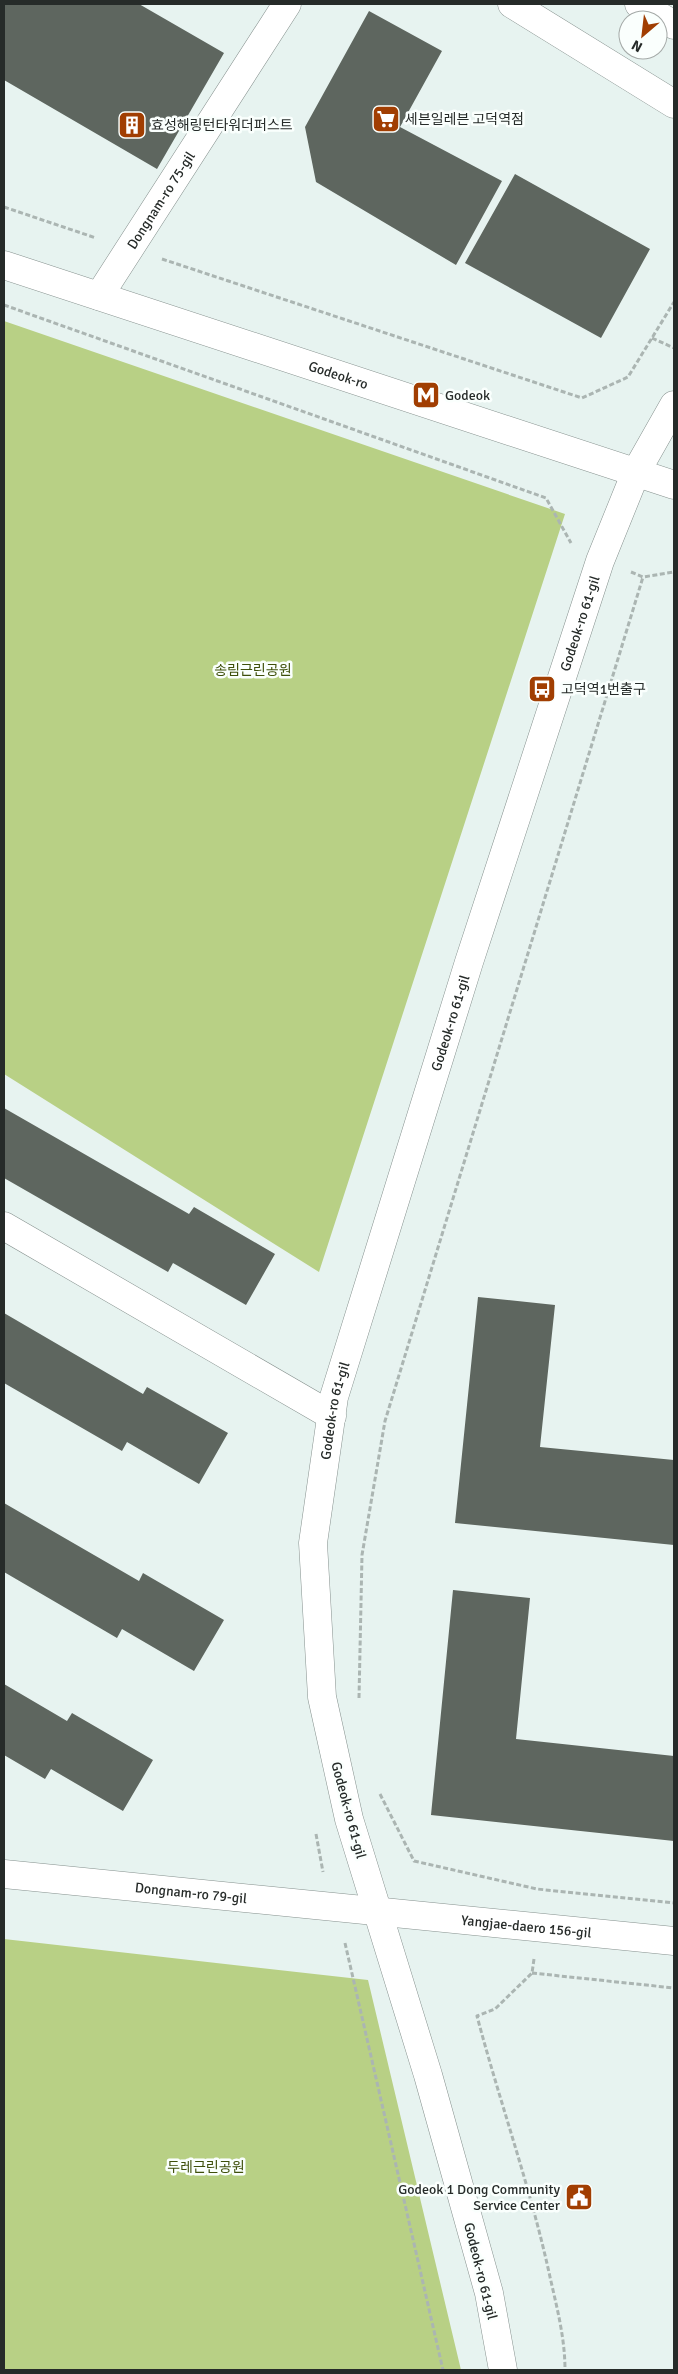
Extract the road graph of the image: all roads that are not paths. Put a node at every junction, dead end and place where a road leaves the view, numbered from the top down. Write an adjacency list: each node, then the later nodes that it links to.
1 (287, 4): 7 (street, Dongnam-ro 75-gil)
2 (512, 4): 5 (street)
3 (639, 4): 4 (street)
4 (674, 25)
5 (674, 104)
6 (4, 265): 7 (street, Godeok-ro)
7 (99, 296): 9 (street, Godeok-ro)
8 (674, 405): 9 (street, Godeok-ro 61-gil)
9 (636, 472): 10 (street, Godeok-ro); 12 (street, Godeok-ro 61-gil)
10 (674, 484)
11 (4, 1226): 12 (street)
12 (332, 1416): 14 (street, Godeok-ro 61-gil)
13 (4, 1874): 14 (street, Dongnam-ro 79-gil)
14 (378, 1910): 15 (street, Yangjae-daero 156-gil); 16 (street, Godeok-ro 61-gil)
15 (674, 1941)
16 (503, 2370)

